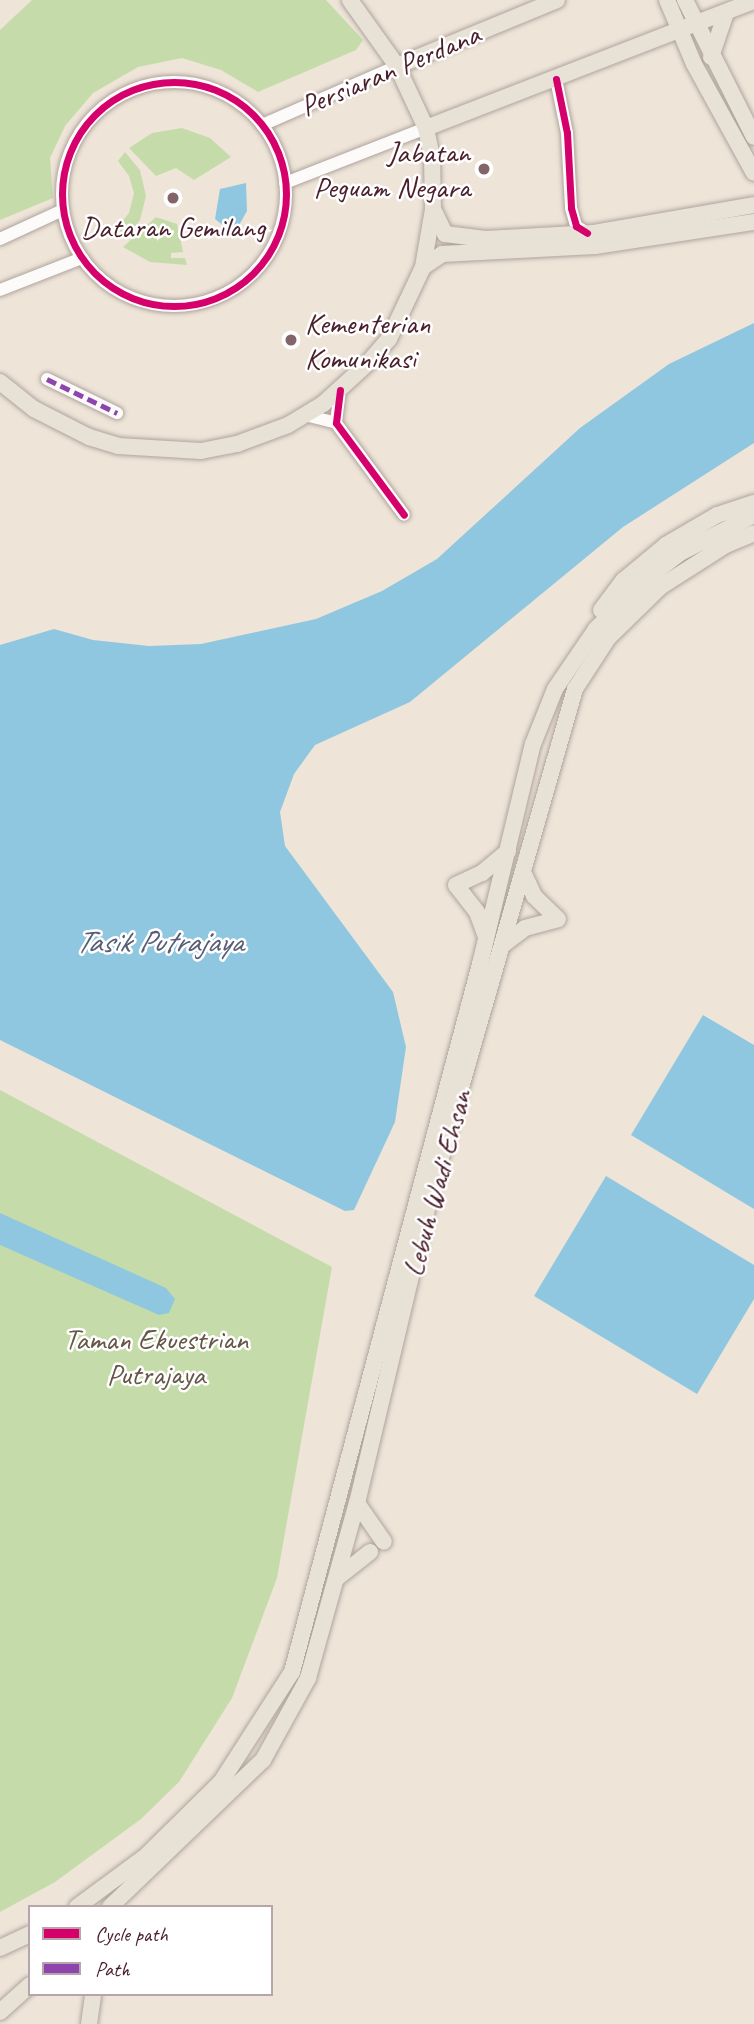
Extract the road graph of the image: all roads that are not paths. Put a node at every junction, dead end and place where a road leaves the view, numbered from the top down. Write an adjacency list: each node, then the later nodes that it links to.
1 (350, 0): 12 (main road)
2 (557, 0): 12 (main road, Persiaran Perdana)
3 (667, 0): 8 (main road)
4 (685, 0): 7 (main road)
5 (754, 1): 6 (main road)
6 (726, 13): 7 (main road); 10 (main road)
7 (696, 26): 8 (main road); 10 (main road)
8 (680, 33): 9 (main road); 11 (main road)
9 (657, 42): 11 (main road); 13 (main road)
10 (711, 57): 16 (main road)
11 (694, 64): 17 (main road)
12 (397, 66): 14 (street, Persiaran Perdana); 15 (main road)
13 (556, 79): 15 (main road); 20 (street)
14 (262, 125): 18 (street); 22 (street)
15 (426, 128): 18 (street); 21 (main road)
16 (754, 137)
17 (754, 173)
18 (285, 183): 27 (street)
19 (754, 205): 24 (main road)
20 (571, 208): 24 (street); 25 (street)
21 (433, 209): 25 (main road); 28 (main road)
22 (63, 210): 26 (street); 27 (street)
23 (754, 222): 28 (main road)
24 (587, 233): 25 (main road)
25 (553, 235)
26 (0, 239)
27 (82, 258): 29 (street)
28 (423, 267): 32 (main road)
29 (0, 290)
30 (47, 379): 33 (street)
31 (0, 382): 34 (main road)
32 (340, 390): 34 (main road); 35 (street)
33 (117, 413)
34 (304, 415): 35 (street)
35 (336, 423): 37 (street)
36 (754, 503): 40 (main road)
37 (404, 515)
38 (754, 515): 40 (main road)
39 (754, 533): 42 (main road, Lebuh Wadi Ehsan)
40 (590, 637): 41 (main road, Lebuh Wadi Ehsan)
41 (508, 851): 43 (main road, Lebuh Wadi Ehsan); 43 (main road)
42 (523, 872): 44 (main road, Lebuh Wadi Ehsan); 44 (main road)
43 (486, 939): 47 (main road, Lebuh Wadi Ehsan)
44 (504, 944): 45 (main road, Lebuh Wadi Ehsan)
45 (356, 1503): 46 (main road, Lebuh Wadi Ehsan); 46 (main road)
46 (337, 1578): 47 (main road, Lebuh Wadi Ehsan)
47 (151, 1859): 48 (main road); 49 (main road); 50 (main road)
48 (80, 1905)
49 (112, 1905)
50 (127, 1905)
51 (28, 1935): 52 (main road)
52 (0, 1948)
53 (28, 1987): 55 (main road)
54 (93, 1996): 56 (main road)
55 (0, 2012)
56 (89, 2024)

